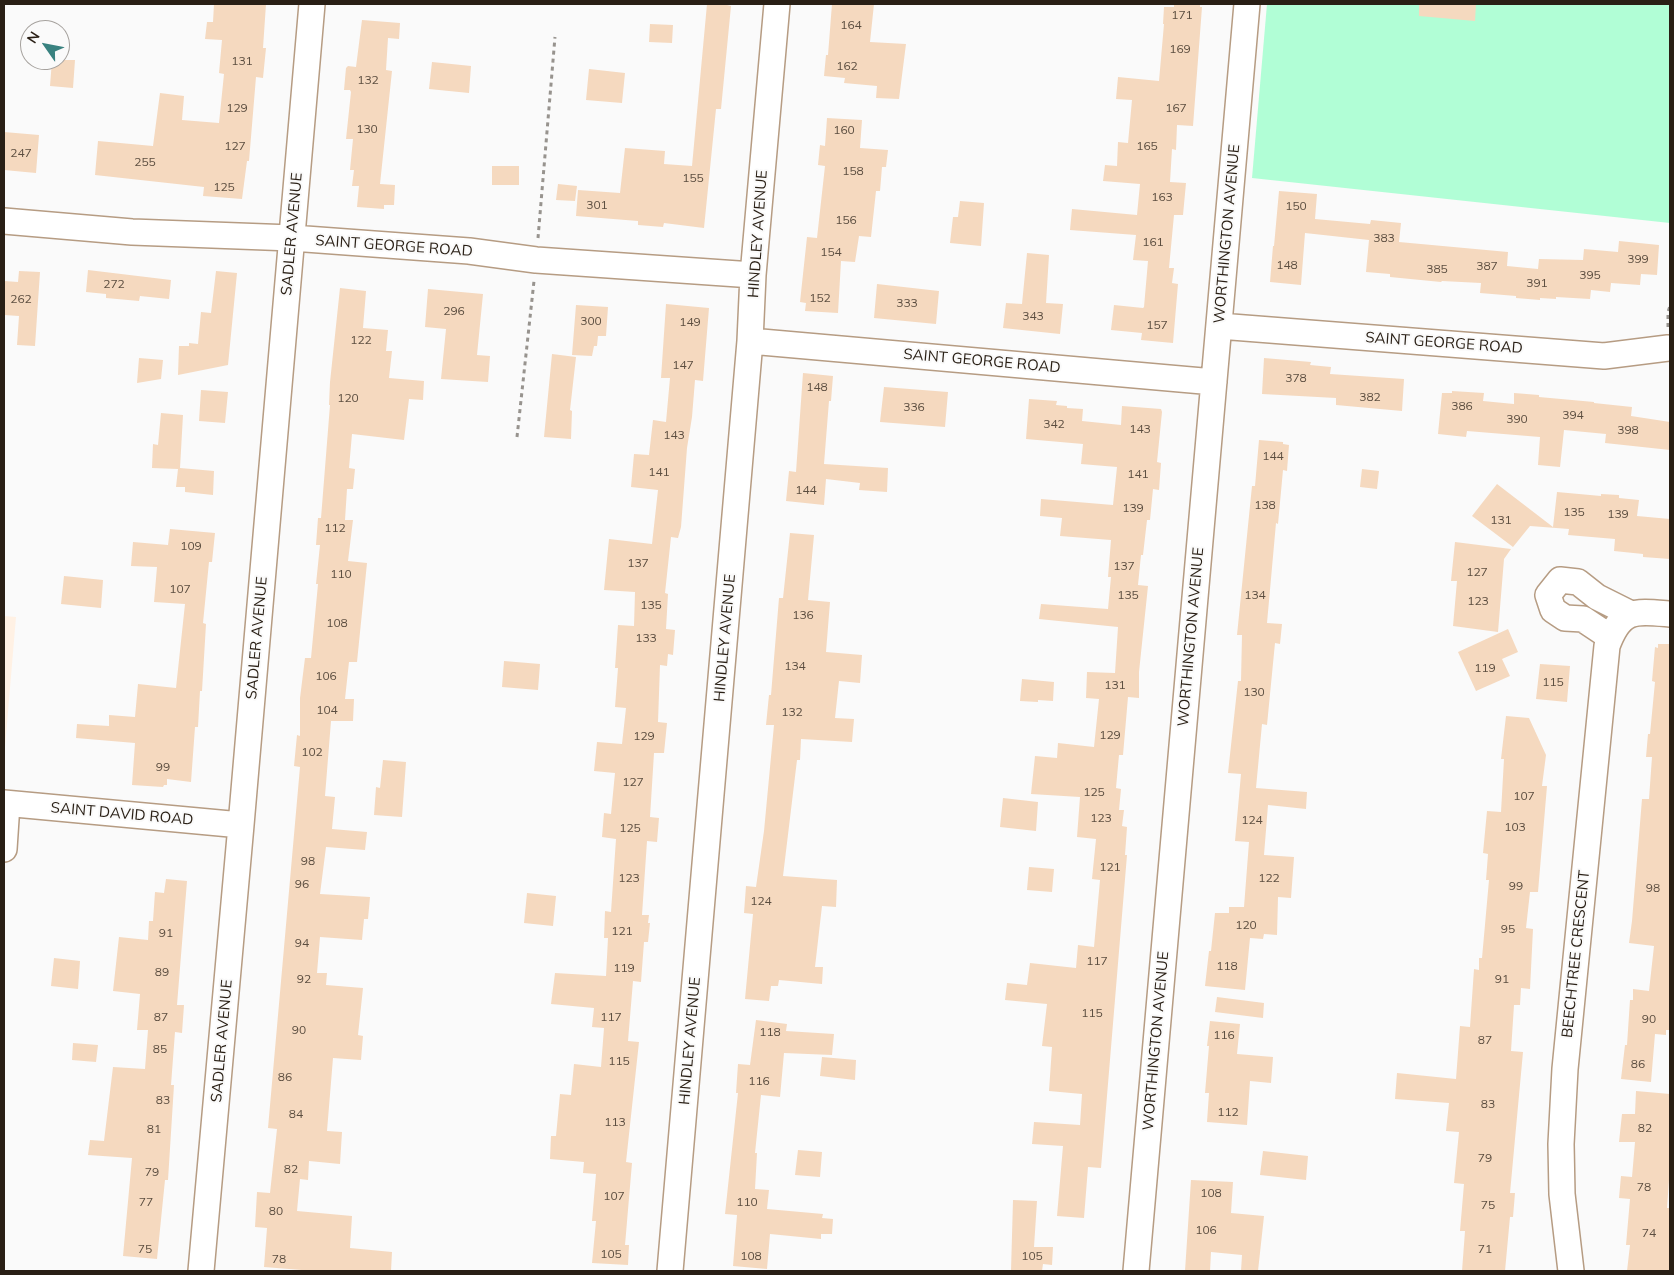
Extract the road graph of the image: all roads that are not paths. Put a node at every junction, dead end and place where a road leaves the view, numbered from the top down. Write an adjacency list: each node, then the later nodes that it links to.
1 (312, 4): 5 (street, SADLER AVENUE)
2 (777, 4): 6 (street, HINDLEY AVENUE)
3 (1248, 4): 7 (street, WORTHINGTON AVENUE)
4 (4, 221): 5 (street, SAINT GEORGE ROAD)
5 (292, 238): 6 (street, SAINT GEORGE ROAD); 15 (street, SADLER AVENUE)
6 (753, 275): 8 (street, HINDLEY AVENUE)
7 (1219, 326): 9 (street, SAINT GEORGE ROAD); 10 (street, WORTHINGTON AVENUE)
8 (750, 341): 10 (street, SAINT GEORGE ROAD); 18 (street, HINDLEY AVENUE)
9 (1668, 348)
10 (1214, 382): 19 (street, WORTHINGTON AVENUE)
11 (1631, 614): 12 (street); 13 (street, BEECHTREE CRESCENT); 13 (street)
12 (1670, 614)
13 (1610, 637): 20 (street, BEECHTREE CRESCENT)
14 (6, 804): 15 (street, SAINT DAVID ROAD); 16 (street)
15 (241, 825): 17 (street, SADLER AVENUE)
16 (4, 849)
17 (201, 1271)
18 (670, 1271)
19 (1136, 1271)
20 (1571, 1271)

